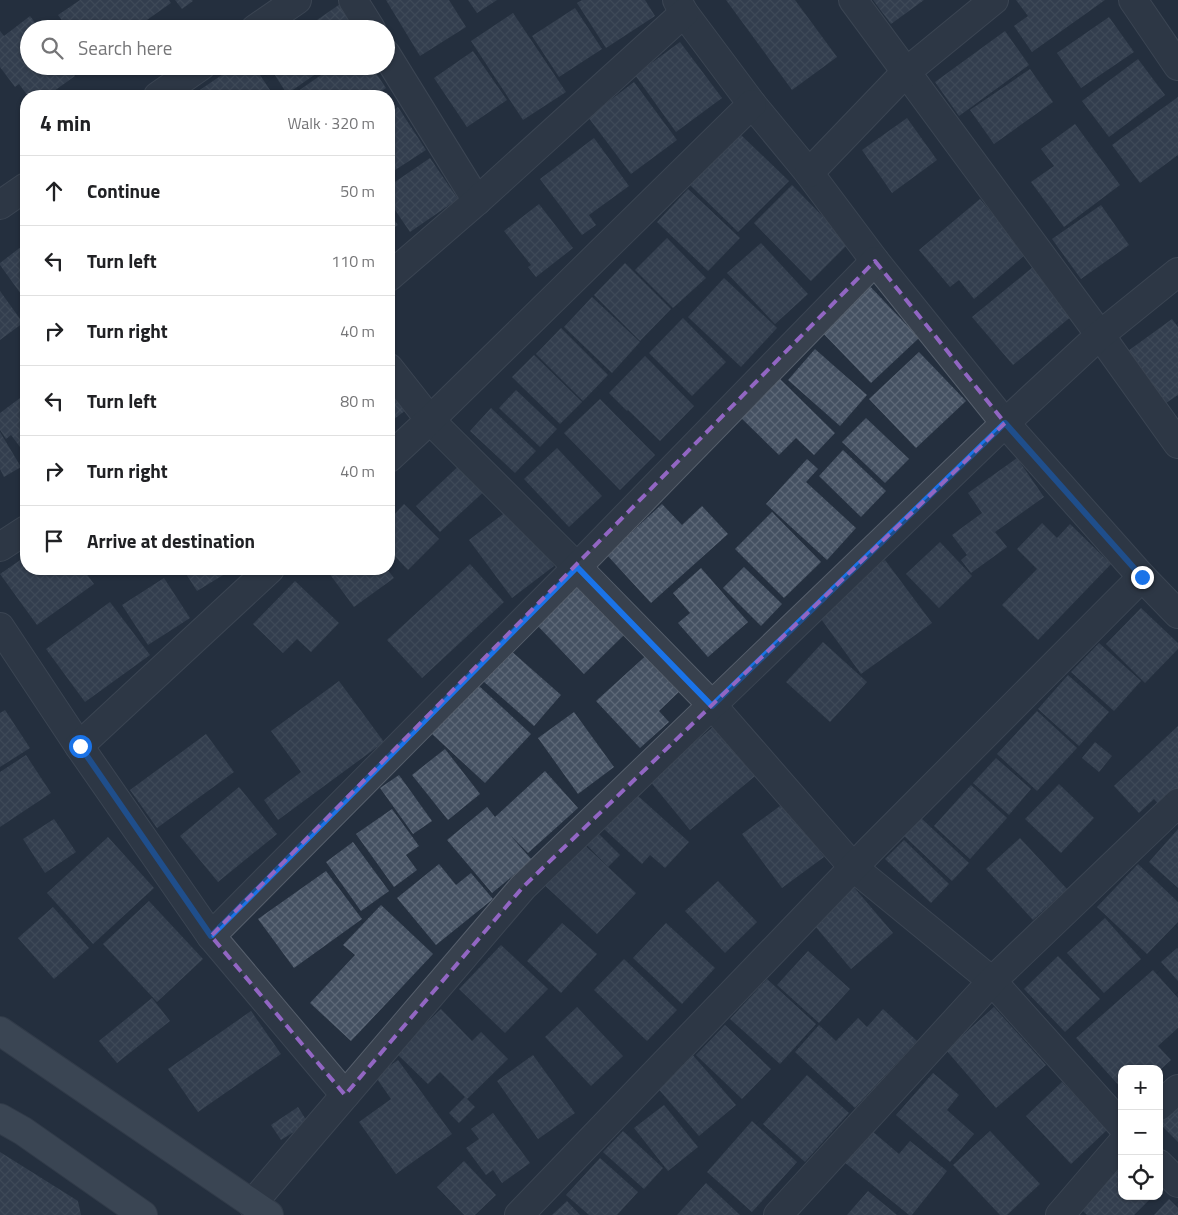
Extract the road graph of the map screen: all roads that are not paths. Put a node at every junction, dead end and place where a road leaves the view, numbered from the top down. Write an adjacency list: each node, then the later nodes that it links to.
1 (297, 0): 7 (street)
2 (353, 0): 8 (street)
3 (853, 0): 11 (street)
4 (994, 0): 11 (street)
5 (1132, 0): 9 (street)
6 (680, 7): 14 (street); 17 (street)
7 (268, 20)
8 (365, 20)
9 (1178, 66)
10 (395, 69): 17 (street)
11 (906, 72): 15 (street); 22 (street)
12 (188, 75): 13 (street)
13 (167, 90)
14 (752, 104): 15 (street); 24 (street)
15 (810, 173): 19 (street)
16 (20, 191): 18 (street)
17 (476, 201): 20 (street)
18 (0, 206)
19 (875, 262): 25 (street); 30 (street)
20 (395, 272)
21 (1178, 272): 22 (street)
22 (1100, 334): 25 (street); 26 (street)
23 (395, 376): 24 (street)
24 (430, 420): 27 (street); 30 (street)
25 (1005, 423): 32 (street); 35 (street)
26 (1178, 444)
27 (395, 452)
28 (20, 534): 29 (street)
29 (0, 548)
30 (577, 567): 35 (street); 39 (street)
31 (264, 575): 36 (street)
32 (1142, 577): 33 (street); 38 (street)
33 (1178, 614)
34 (0, 627): 36 (street)
35 (712, 706): 38 (street); 43 (street)
36 (80, 746): 39 (street)
37 (1178, 803): 40 (street)
38 (854, 868): 40 (street); 52 (street)
39 (211, 936): 43 (street)
40 (992, 981): 45 (street); 53 (street)
41 (0, 1031): 50 (main road)
42 (1178, 1088): 44 (street)
43 (345, 1095): 50 (street)
44 (1163, 1102)
45 (1118, 1122)
46 (8, 1128): 51 (main road)
47 (1118, 1148): 54 (street)
48 (1163, 1168): 49 (street)
49 (1178, 1183)
50 (260, 1209)
51 (143, 1215)
52 (519, 1215)
53 (778, 1215)
54 (1060, 1215)

